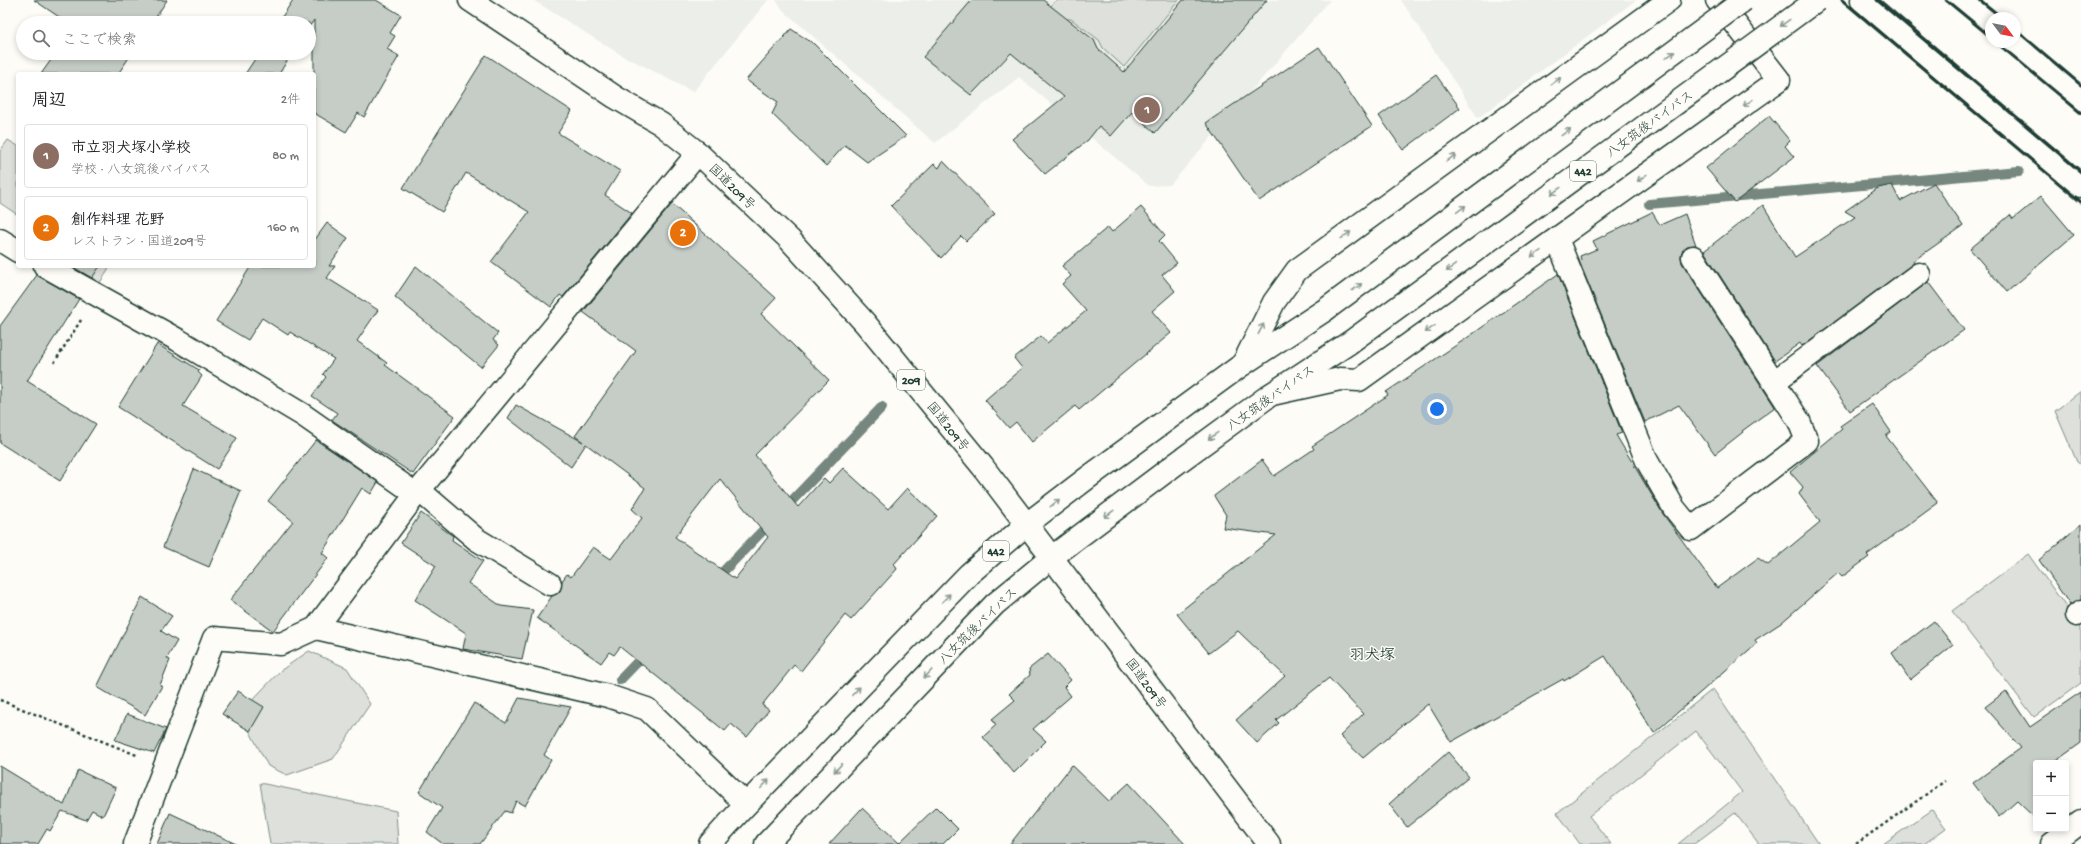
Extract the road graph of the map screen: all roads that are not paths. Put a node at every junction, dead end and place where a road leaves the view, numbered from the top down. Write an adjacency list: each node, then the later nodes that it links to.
1 (470, 0): 7 (main road, 国道209号 / 209)
2 (1669, 0): 15 (main road, one-way to 2)
3 (1717, 0): 9 (main road, one-way to 9)
4 (1744, 0): 15 (main road, 442, one-way to 4, bridge)
5 (1817, 0): 17 (main road, 八女筑後バイパス / 442, one-way to 17, bridge)
6 (1862, 0): 8 (main road)
7 (698, 152): 18 (main road); 19 (main road, 国道209号 / 209)
8 (2081, 186)
9 (1557, 239): 16 (main road); 17 (main road, one-way to 17)
10 (0, 240): 11 (main road)
11 (16, 250)
12 (1693, 257): 16 (main road)
13 (49, 268): 18 (main road)
14 (1918, 274): 16 (main road)
15 (1243, 364): 19 (main road, 442, one-way to 15)
16 (1774, 382)
17 (1270, 395): 20 (main road, 八女筑後バイパス / 442, one-way to 20)
18 (418, 492): 21 (main road); 22 (main road)
19 (1027, 524): 20 (main road, 国道209号 / 209); 23 (main road, 442, one-way to 19)
20 (1052, 557): 27 (main road, 八女筑後バイパス / 442, one-way to 27); 28 (main road, 国道209号 / 209)
21 (550, 584)
22 (316, 628): 23 (main road); 25 (main road)
23 (746, 804): 26 (main road, 442)
24 (2081, 822): 29 (main road)
25 (135, 844)
26 (710, 844)
27 (766, 844)
28 (1269, 844)
29 (2052, 844)

